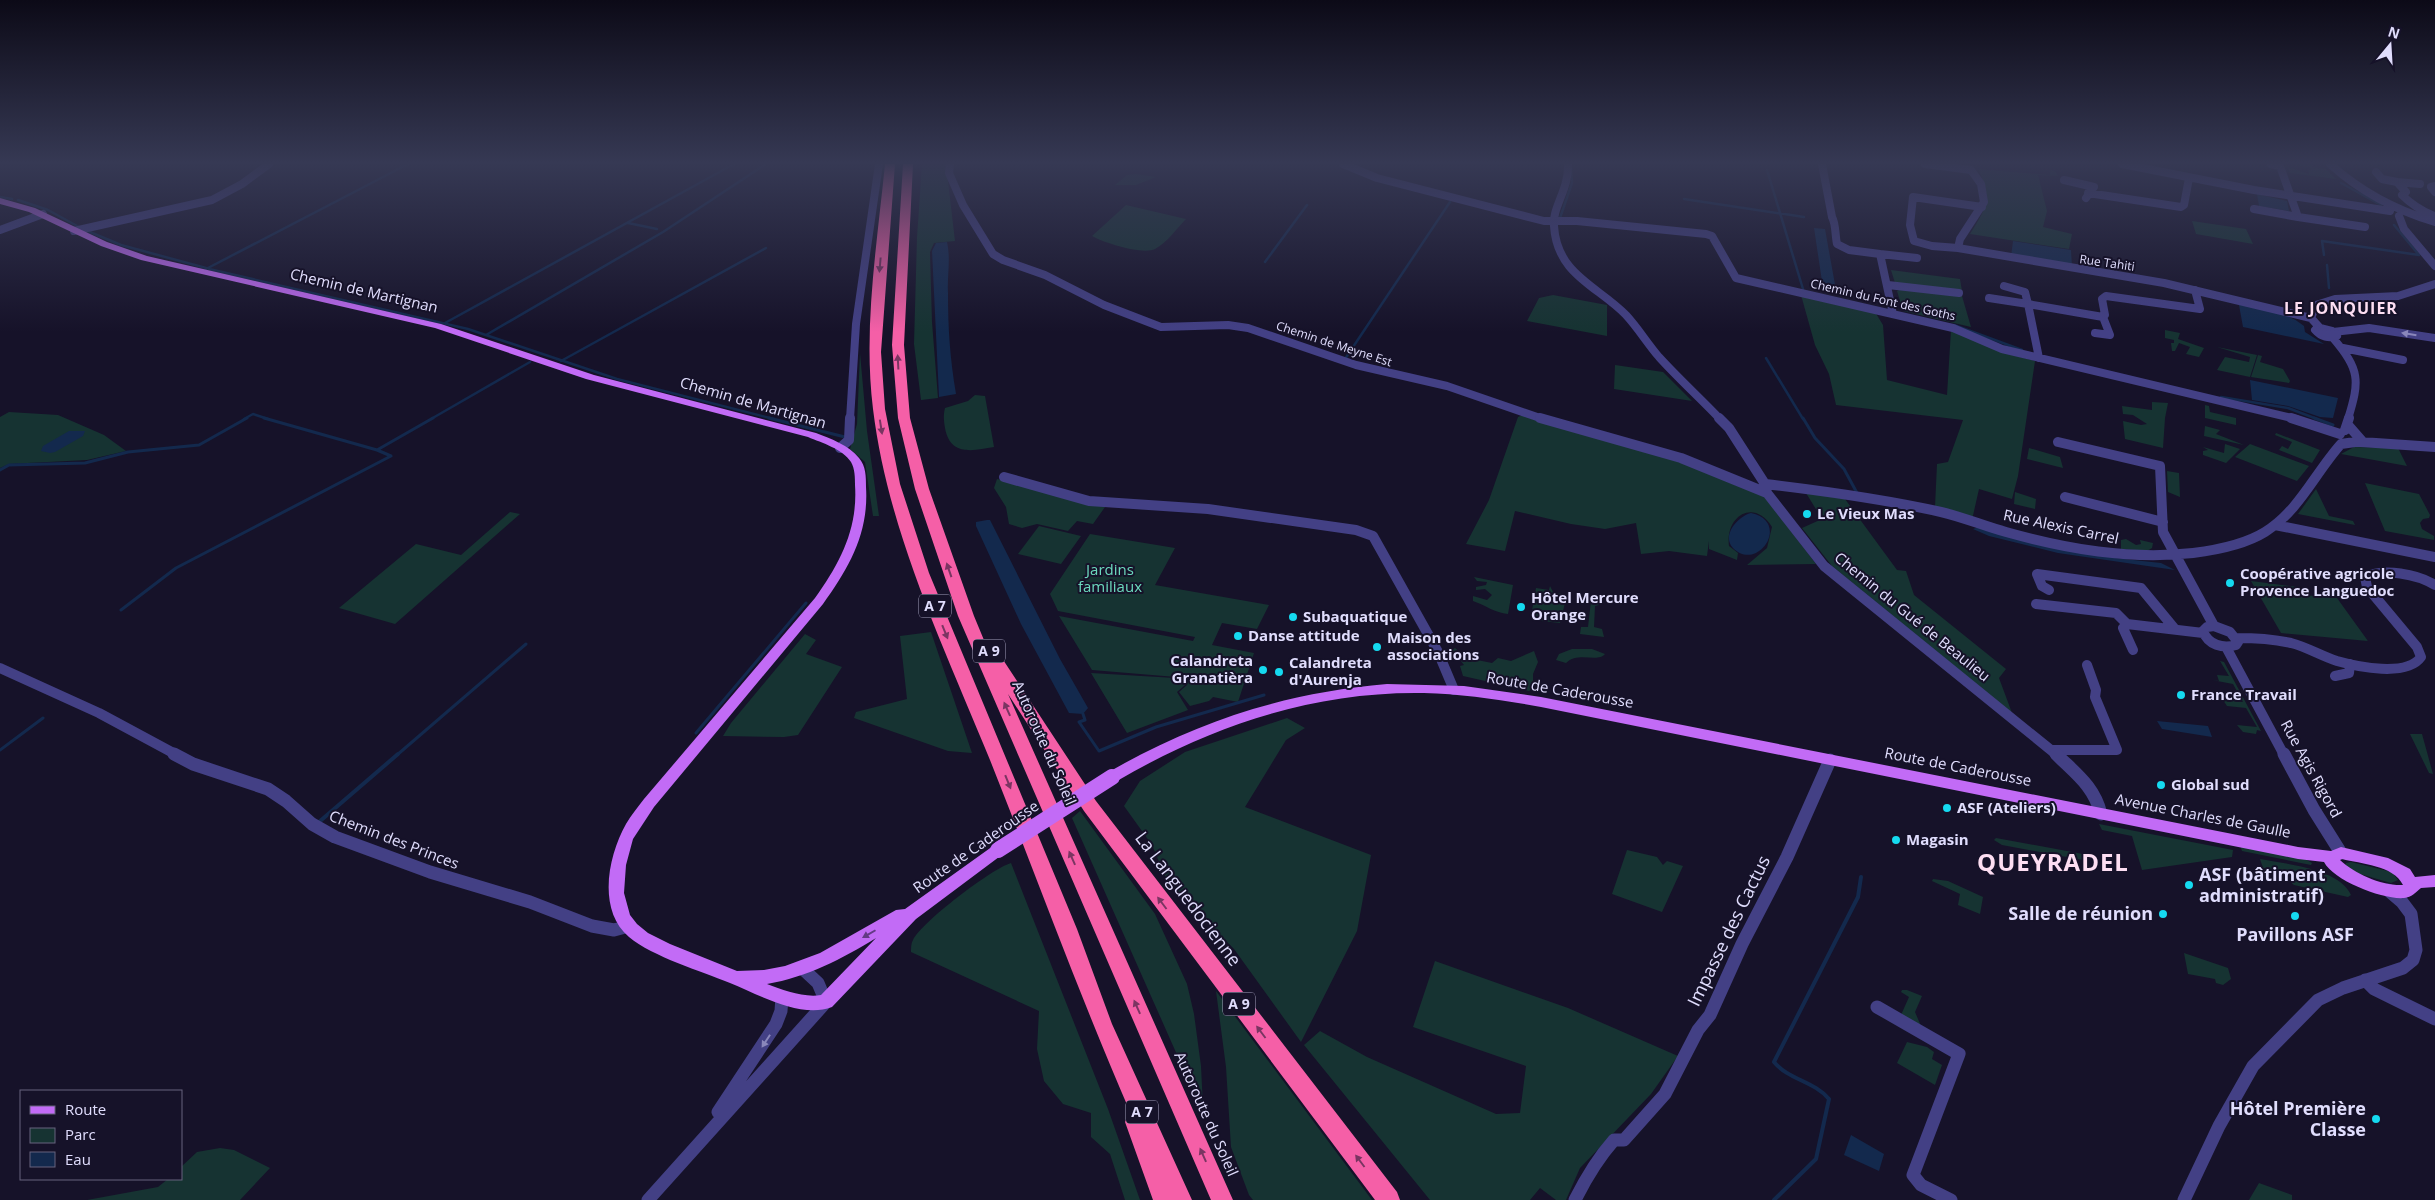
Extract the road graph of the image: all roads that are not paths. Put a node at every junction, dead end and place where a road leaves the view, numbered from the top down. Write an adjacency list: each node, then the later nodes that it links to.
1 (27, 220): 15 (street)
2 (54, 220): 16 (main road, Chemin de Martignan)
3 (123, 220): 16 (street)
4 (871, 220): 41 (street)
5 (885, 220): 85 (highway, A 7, one-way to 85)
6 (904, 220): 53 (highway, Autoroute du Soleil / A 7, one-way to 6)
7 (972, 220): 43 (street, Chemin de Meyne Est)
8 (1553, 220): 28 (street, Chemin du Font des Goths); 43 (street, Chemin du Gué de Beaulieu)
9 (1834, 220): 19 (street)
10 (1910, 220): 17 (street)
11 (1973, 220): 18 (street)
12 (2323, 220): 14 (street)
13 (2399, 220): 20 (street)
14 (2366, 227)
15 (0, 230)
16 (74, 231): 41 (main road, Chemin de Martignan)
17 (1914, 240): 18 (street, Rue Tahiti); 19 (street)
18 (1958, 248): 24 (street, Rue Tahiti)
19 (1880, 254): 22 (street)
20 (2435, 266)
21 (2435, 284): 30 (street)
22 (1888, 285): 25 (street); 28 (street)
23 (2004, 286): 27 (street)
24 (2196, 290): 29 (street); 30 (street, Rue Tahiti)
25 (1959, 293)
26 (1989, 298): 27 (street)
27 (2028, 304): 29 (street); 35 (street)
28 (1892, 314): 35 (street, Chemin du Font des Goths)
29 (2103, 317): 31 (street)
30 (2310, 318): 32 (street, Rue Alexis Carrel)
31 (2095, 333)
32 (2333, 335): 33 (street, one-way to 32); 34 (street, Rue Alexis Carrel)
33 (2435, 338)
34 (2343, 348): 36 (street); 37 (street, Rue Alexis Carrel)
35 (2039, 358): 37 (street, Chemin du Font des Goths)
36 (2404, 360)
37 (2343, 434): 38 (street); 38 (street); 46 (street, Rue Alexis Carrel)
38 (2358, 439): 40 (street)
39 (2058, 442): 45 (street)
40 (2435, 447)
41 (840, 448): 77 (main road, Chemin de Martignan)
42 (1004, 477): 66 (street)
43 (1766, 489): 47 (street, Rue Alexis Carrel); 67 (street, Chemin du Gué de Beaulieu)
44 (2065, 497): 45 (street)
45 (2163, 522): 47 (street)
46 (2276, 525): 47 (street, Rue Alexis Carrel); 48 (street)
47 (2175, 556): 56 (street)
48 (2435, 557)
49 (2435, 585): 62 (street)
50 (2050, 590): 57 (street)
51 (2036, 604): 52 (street)
52 (2070, 608): 54 (street); 55 (street)
53 (966, 616): 90 (highway, Autoroute du Soleil / A 7, one-way to 53); 91 (highway, La Languedocienne / A 9, one-way to 53)
54 (2075, 619)
55 (2127, 624): 57 (street); 61 (street)
56 (2214, 626): 58 (street); 59 (street)
57 (2174, 628): 58 (street)
58 (2203, 633): 60 (street)
59 (2237, 638): 60 (street); 62 (street)
60 (2226, 647): 70 (street, Rue Agis Rigord)
61 (2133, 650)
62 (2350, 664): 65 (street)
63 (2087, 666): 67 (street)
64 (0, 668): 77 (street, Chemin des Princes)
65 (2335, 676)
66 (1454, 690): 68 (main road, Route de Caderousse); 75 (main road, Route de Caderousse, bridge)
67 (2052, 750): 69 (street, Chemin du Gué de Beaulieu)
68 (1830, 760): 69 (main road, Route de Caderousse); 92 (street, Impasse des Cactus)
69 (2101, 814): 70 (main road, Avenue Charles de Gaulle)
70 (2336, 859): 71 (main road, Avenue Charles de Gaulle); 73 (main road, Avenue Charles de Gaulle)
71 (2400, 869): 72 (main road, Avenue Charles de Gaulle); 74 (main road)
72 (2435, 880): 74 (main road, Avenue Charles de Gaulle)
73 (2385, 888): 74 (main road, Avenue Charles de Gaulle); 76 (street)
74 (2410, 888): 76 (street)
75 (926, 901): 78 (main road, Chemin de Martignan, one-way to 78); 82 (main road, Route de Caderousse)
76 (2409, 909): 80 (street)
77 (629, 926): 79 (main road, Chemin de Martignan)
78 (803, 969): 79 (main road, Chemin de Martignan); 82 (street)
79 (732, 976): 81 (main road, Chemin de Martignan)
80 (2365, 980): 84 (street); 94 (street)
81 (782, 997): 82 (main road, Chemin de Martignan); 86 (street, one-way to 86)
82 (826, 1002): 86 (street, Route de Caderousse)
83 (1877, 1007): 93 (street)
84 (2435, 1019)
85 (1102, 1024): 88 (highway); 89 (highway, A 7)
86 (692, 1151): 87 (street, Route de Caderousse)
87 (648, 1200)
88 (1164, 1200)
89 (1182, 1200)
90 (1222, 1200)
91 (1389, 1200)
92 (1575, 1200)
93 (1951, 1200)
94 (2184, 1200)

